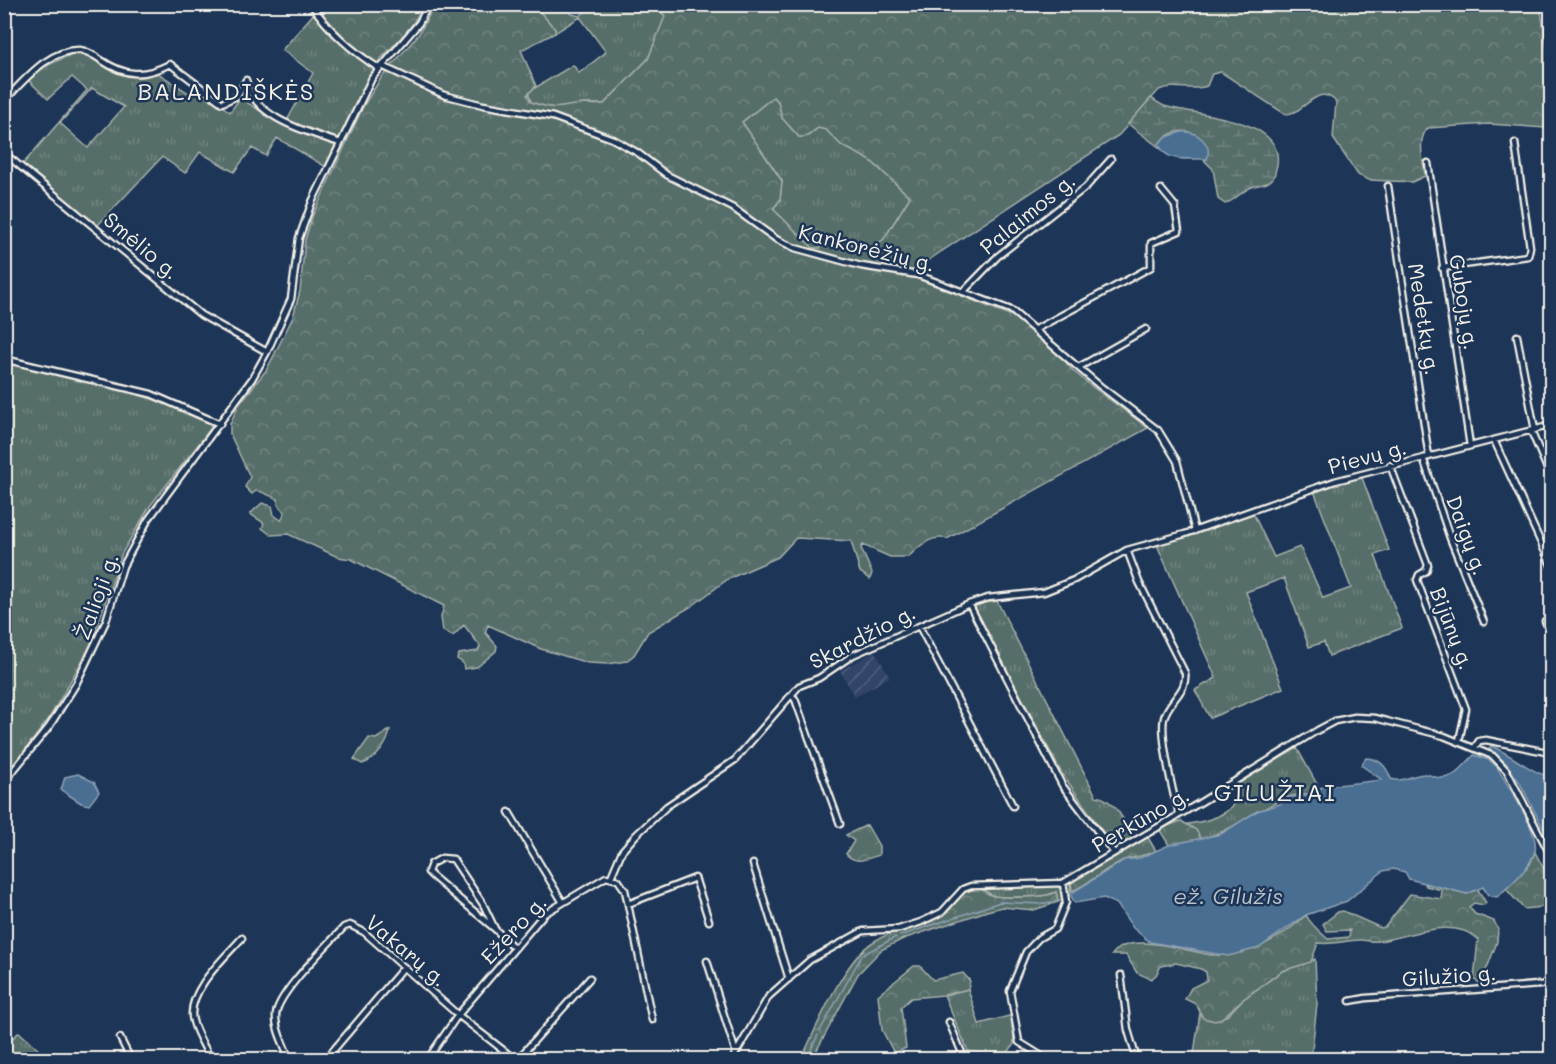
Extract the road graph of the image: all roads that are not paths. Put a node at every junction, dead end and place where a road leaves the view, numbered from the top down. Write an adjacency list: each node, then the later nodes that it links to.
1 (311, 4): 3 (street, Kankorėžių g.)
2 (429, 4): 3 (street, Žalioji g.)
3 (381, 67): 5 (street, Žalioji g.); 13 (street, Kankorėžių g.)
4 (4, 101): 5 (street)
5 (340, 143): 17 (street, Žalioji g.)
6 (1515, 143): 12 (street)
7 (4, 153): 17 (street, Smėlio g.)
8 (1111, 159): 13 (street, Palaimos g.)
9 (1428, 163): 12 (street, Gubojų g.)
10 (1388, 186): 25 (street, Medetkų g.)
11 (1161, 189): 14 (street)
12 (1442, 268): 24 (street, Gubojų g.)
13 (964, 291): 14 (street, Kankorėžių g.)
14 (1036, 329): 19 (street, Kankorėžių g.)
15 (1146, 329): 19 (street)
16 (1517, 336): 22 (street)
17 (267, 352): 20 (street, Žalioji g.)
18 (4, 358): 20 (street)
19 (1079, 367): 28 (street, Kankorėžių g.)
20 (220, 424): 40 (street, Žalioji g.)
21 (1551, 425): 22 (street, Pievų g.)
22 (1533, 430): 23 (street, Pievų g.); 27 (street)
23 (1494, 440): 24 (street, Pievų g.); 30 (street)
24 (1470, 446): 25 (street, Pievų g.)
25 (1426, 457): 26 (street, Pievų g.); 33 (street, Daigų g.)
26 (1390, 465): 28 (street, Pievų g.); 37 (street, Bijūnų g.)
27 (1551, 480)
28 (1195, 531): 29 (street, Skardžio g.)
29 (1127, 550): 31 (street, Skardžio g.); 43 (street)
30 (1551, 567)
31 (969, 604): 34 (street, Skardžio g.); 45 (street)
32 (1545, 621): 35 (street)
33 (1484, 622)
34 (919, 626): 36 (street, Skardžio g.); 41 (street)
35 (1551, 635)
36 (791, 695): 44 (street); 48 (street, Skardžio g.)
37 (1460, 741): 38 (street, Perkūno g.); 43 (street, Perkūno g.)
38 (1475, 747): 39 (street); 46 (street, Perkūno g.)
39 (1551, 753)
40 (4, 782)
41 (1013, 806)
42 (509, 812): 50 (street)
43 (1180, 814): 45 (street, Perkūno g.)
44 (840, 824)
45 (1114, 853): 49 (street, Perkūno g.)
46 (1551, 858)
47 (753, 864): 60 (street)
48 (611, 877): 50 (street, Ežero g.); 51 (street)
49 (1063, 883): 60 (street, Perkūno g.); 76 (street)
50 (562, 901): 55 (street, Ežero g.)
51 (628, 904): 52 (street); 64 (street)
52 (708, 921)
53 (495, 929): 53 (street); 55 (street)
54 (242, 938): 69 (street)
55 (514, 948): 63 (street, Ežero g.)
56 (707, 961): 67 (street)
57 (404, 967): 63 (street, Vakarų g.); 70 (street, Vakarų g.); 71 (street)
58 (1121, 975): 77 (street)
59 (590, 978): 73 (street)
60 (789, 978): 67 (street, Perkūno g.)
61 (1551, 984): 62 (street, Gilužio g.)
62 (1350, 1001)
63 (458, 1015): 72 (street, Ežero g.); 73 (street, Vakarų g.)
64 (651, 1020)
65 (949, 1022): 75 (street)
66 (120, 1038): 68 (street)
67 (736, 1053): 74 (street, Perkūno g.)
68 (131, 1059)
69 (211, 1059)
70 (290, 1059)
71 (325, 1059)
72 (427, 1059)
73 (516, 1059)
74 (732, 1059)
75 (965, 1059)
76 (1048, 1059)
77 (1137, 1059)

